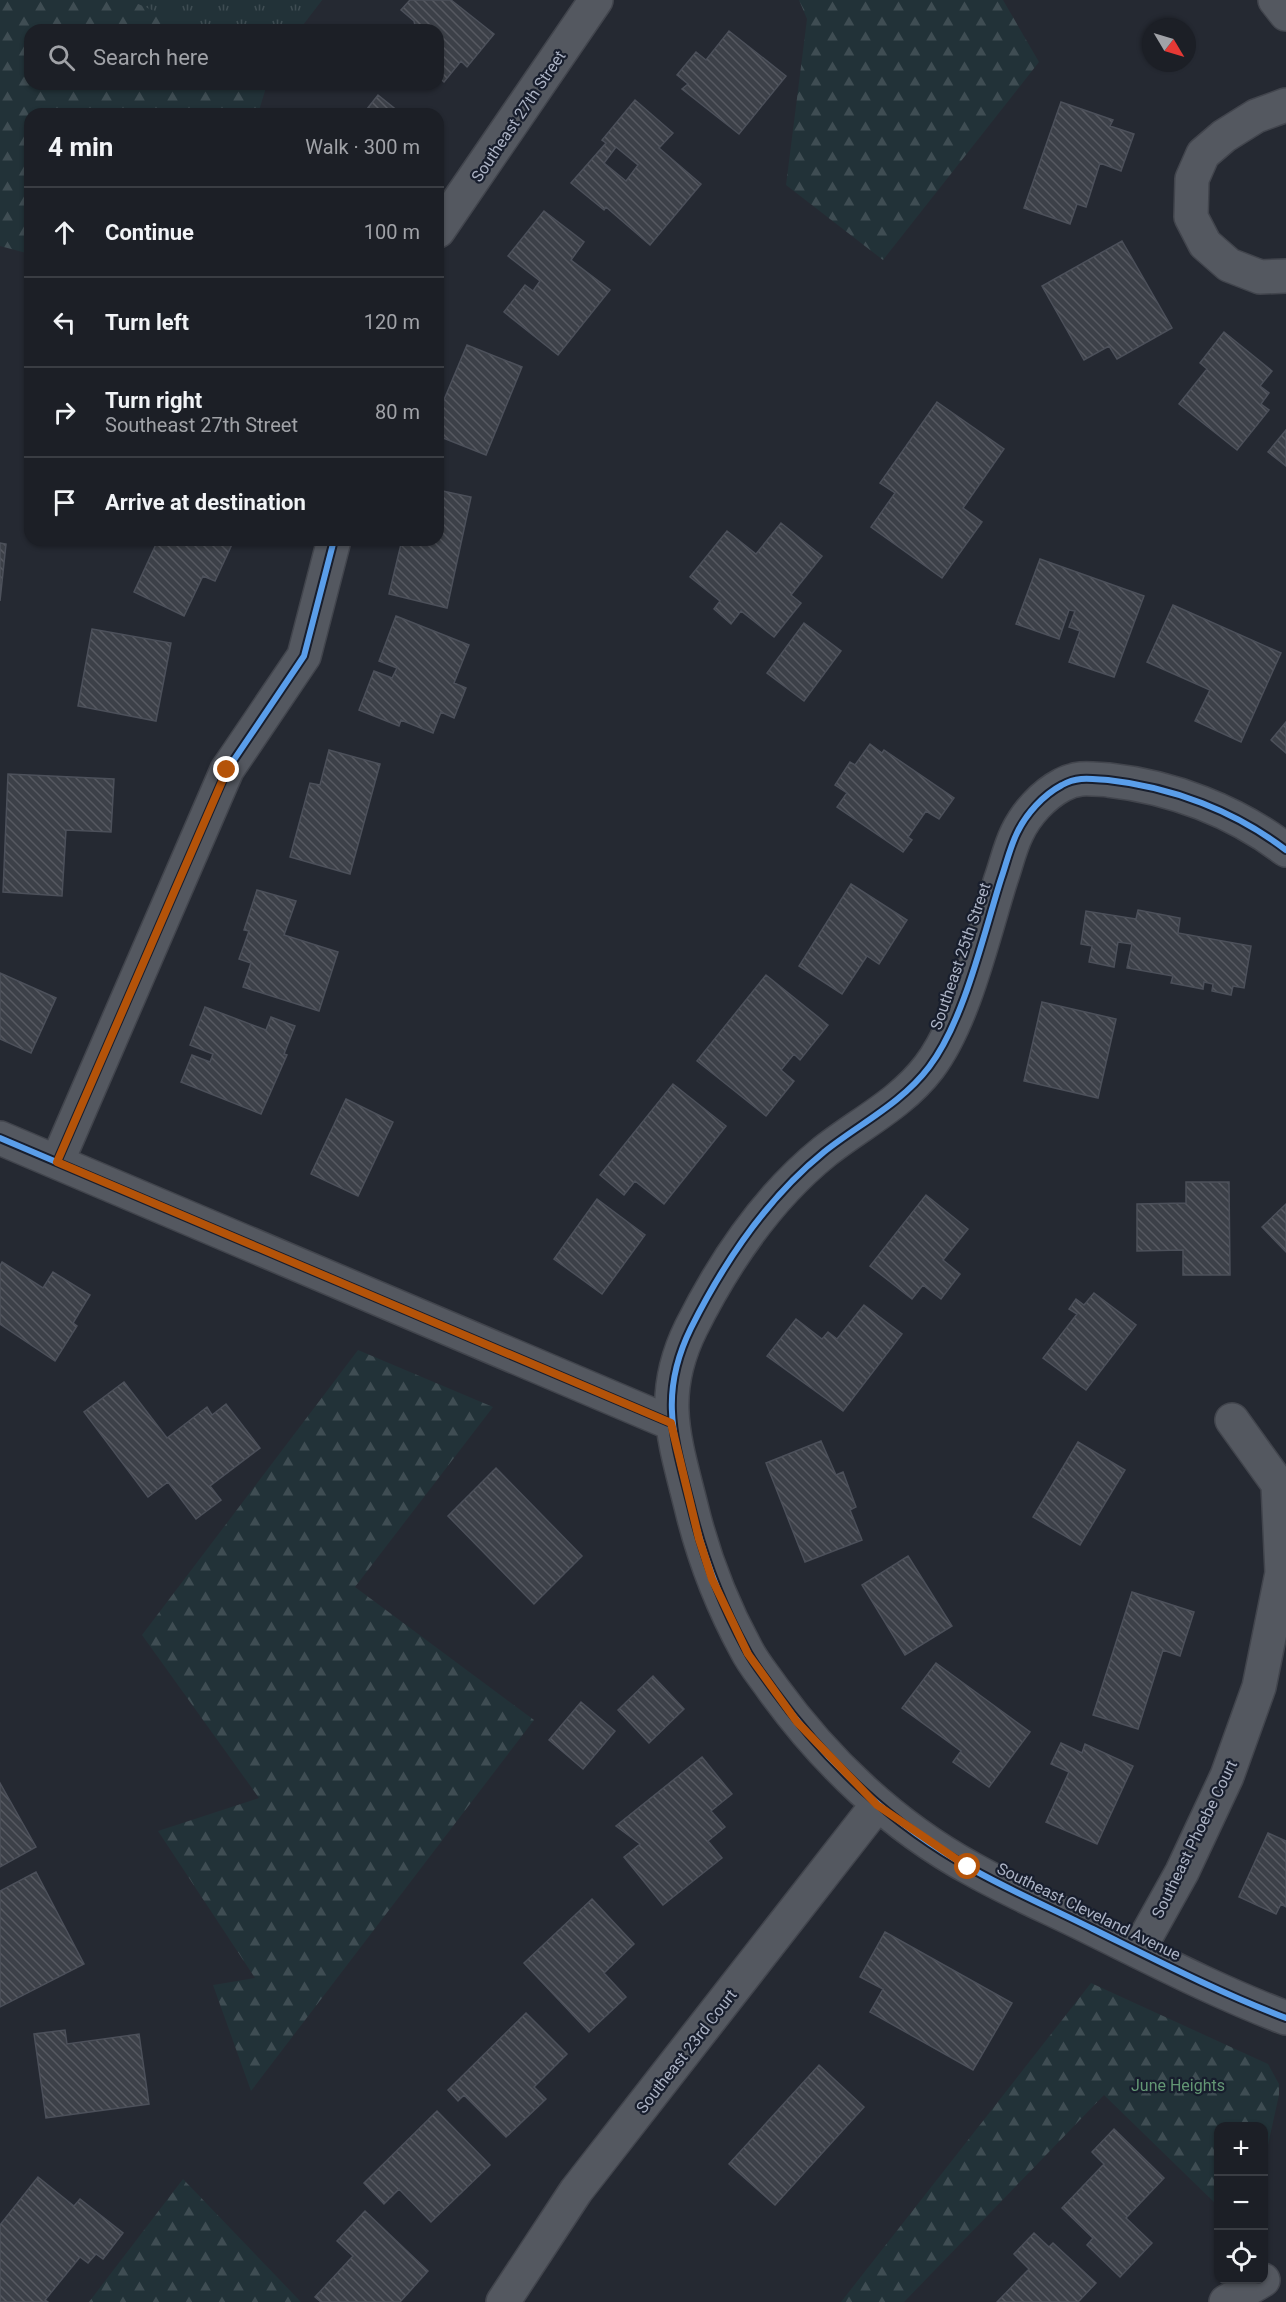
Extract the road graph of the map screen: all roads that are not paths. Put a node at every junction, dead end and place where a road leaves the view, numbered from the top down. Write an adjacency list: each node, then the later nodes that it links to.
1 (596, 0): 5 (street, Southeast 27th Street)
2 (1275, 0): 3 (street)
3 (1286, 14)
4 (1286, 105): 6 (street)
5 (444, 222)
6 (1286, 276)
7 (332, 546): 10 (street)
8 (1286, 850): 12 (street, Southeast 25th Street)
9 (0, 1138): 10 (street)
10 (57, 1162): 12 (street)
11 (1232, 1420): 14 (street, Southeast Phoebe Court)
12 (671, 1423): 13 (street, Southeast Cleveland Avenue)
13 (877, 1805): 14 (street, Southeast Cleveland Avenue); 19 (street, Southeast 23rd Court)
14 (1138, 1951): 15 (street, Southeast Cleveland Avenue)
15 (1286, 2018)
16 (1286, 2266): 17 (street)
17 (1268, 2276)
18 (1255, 2284): 20 (street)
19 (503, 2302)
20 (1226, 2302)

